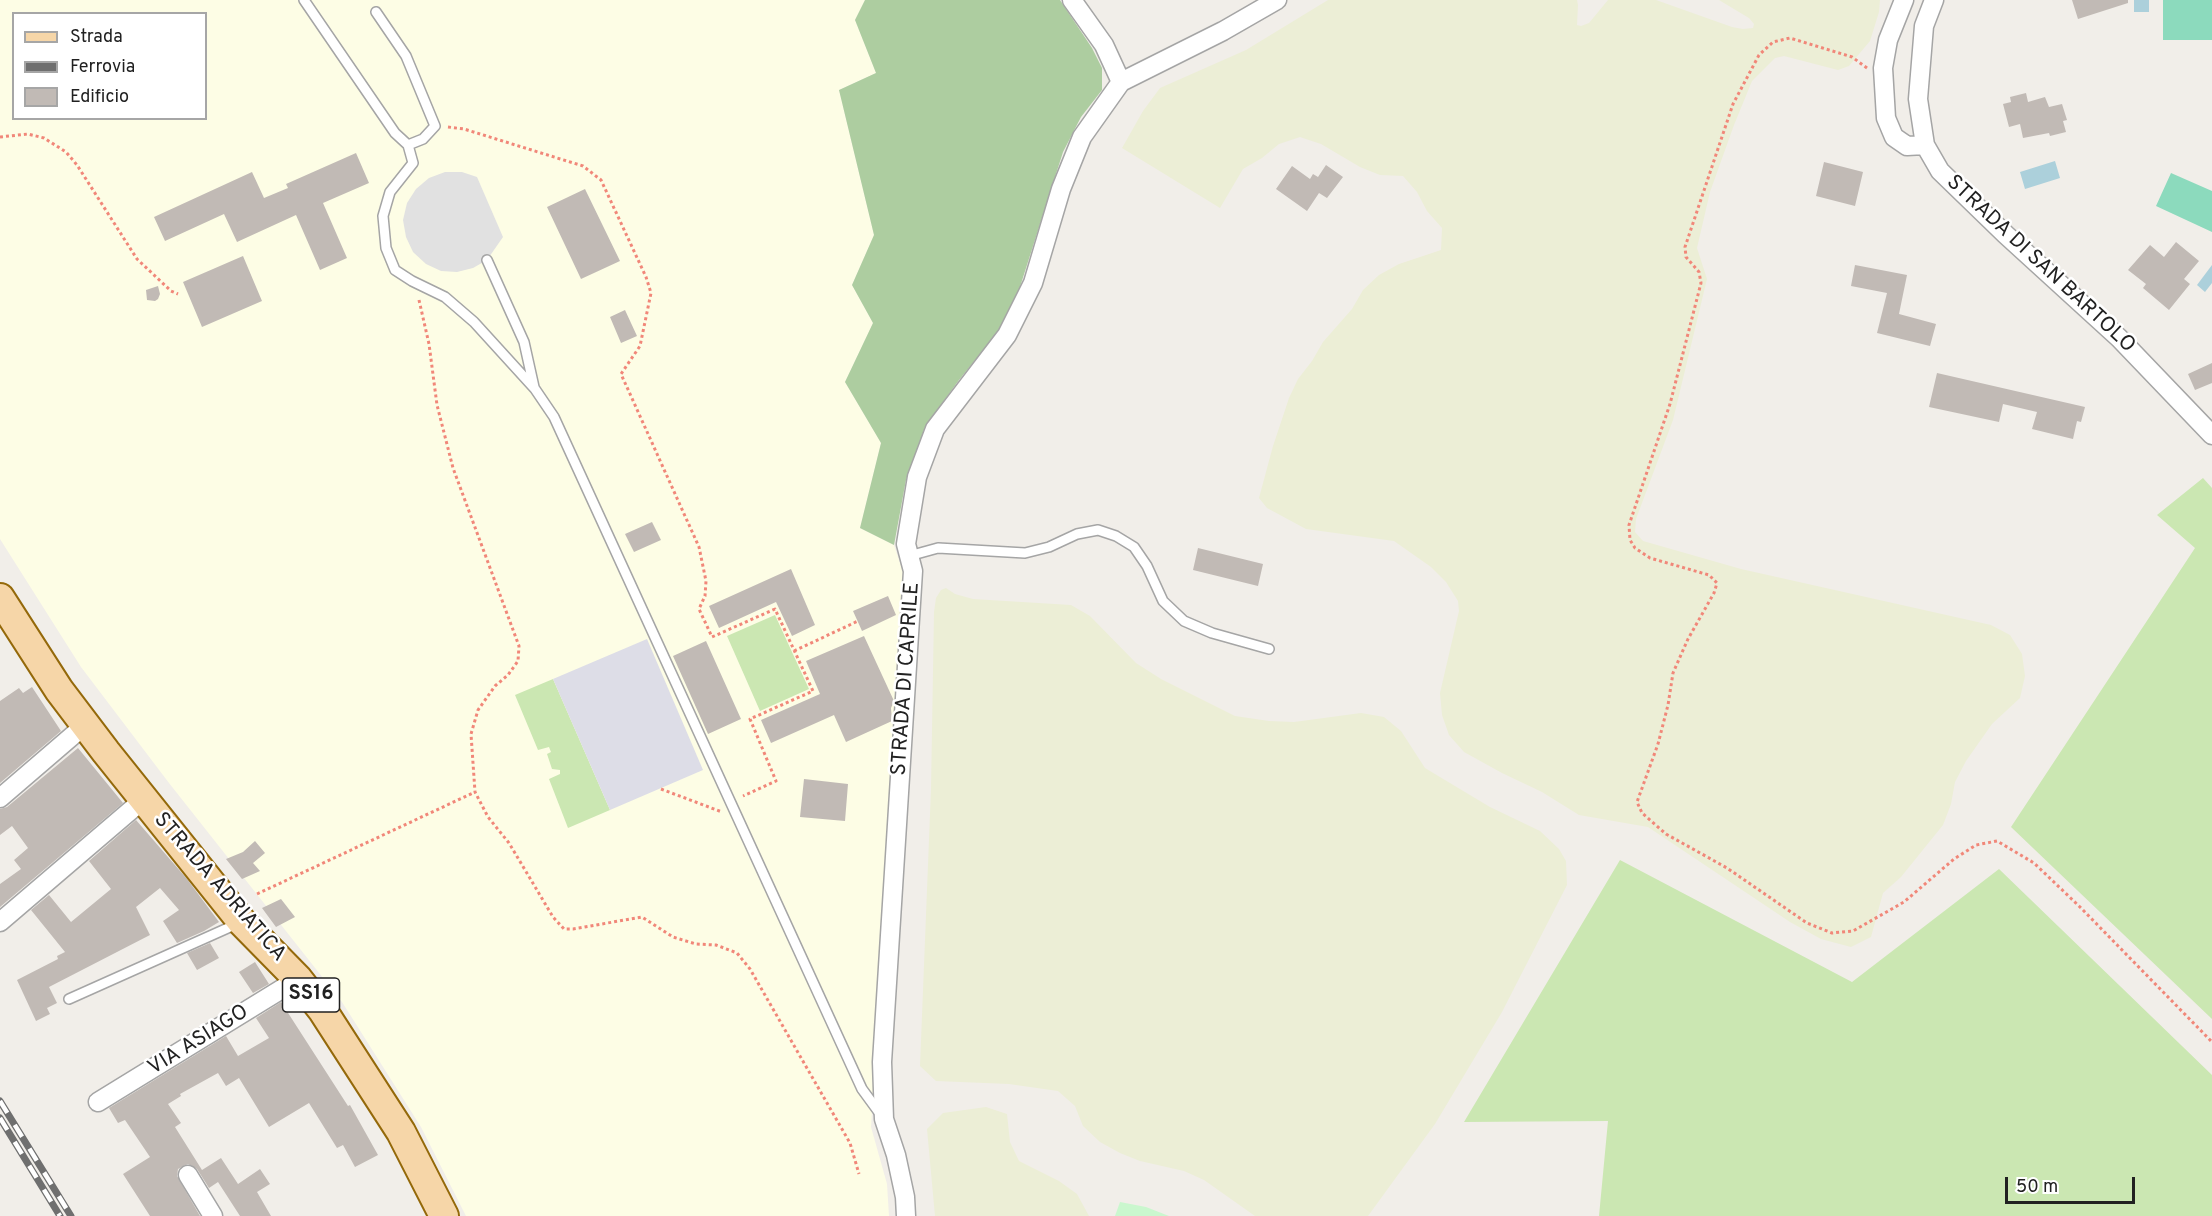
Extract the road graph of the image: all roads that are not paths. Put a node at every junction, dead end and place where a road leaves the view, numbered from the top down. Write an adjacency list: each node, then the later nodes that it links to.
1 (304, 0): 8 (lane)
2 (1072, 0): 7 (street)
3 (1276, 0): 7 (street, STRADA DI CAPRILE)
4 (1904, 0): 9 (street)
5 (1934, 0): 9 (street, STRADA DI SAN BARTOLO)
6 (376, 12): 8 (lane)
7 (1121, 82): 13 (street, STRADA DI CAPRILE)
8 (408, 145): 11 (lane)
9 (1925, 145): 12 (street, STRADA DI SAN BARTOLO)
10 (487, 260): 11 (lane)
11 (535, 389): 24 (lane)
12 (2212, 435)
13 (909, 556): 15 (lane); 24 (street, STRADA DI CAPRILE)
14 (0, 598): 16 (main road, STRADA ADRIATICA / SS16)
15 (1269, 649)
16 (85, 725): 17 (street); 18 (main road, STRADA ADRIATICA / SS16)
17 (0, 798)
18 (144, 799): 19 (street); 20 (main road, STRADA ADRIATICA / SS16)
19 (0, 922)
20 (242, 922): 21 (main road, STRADA ADRIATICA / SS16); 22 (lane)
21 (298, 979): 23 (street, VIA ASIAGO); 27 (main road, STRADA ADRIATICA / SS16)
22 (69, 999)
23 (98, 1101)
24 (884, 1119): 28 (street, STRADA DI CAPRILE)
25 (188, 1175): 26 (street)
26 (213, 1216)
27 (444, 1216)
28 (906, 1216)

